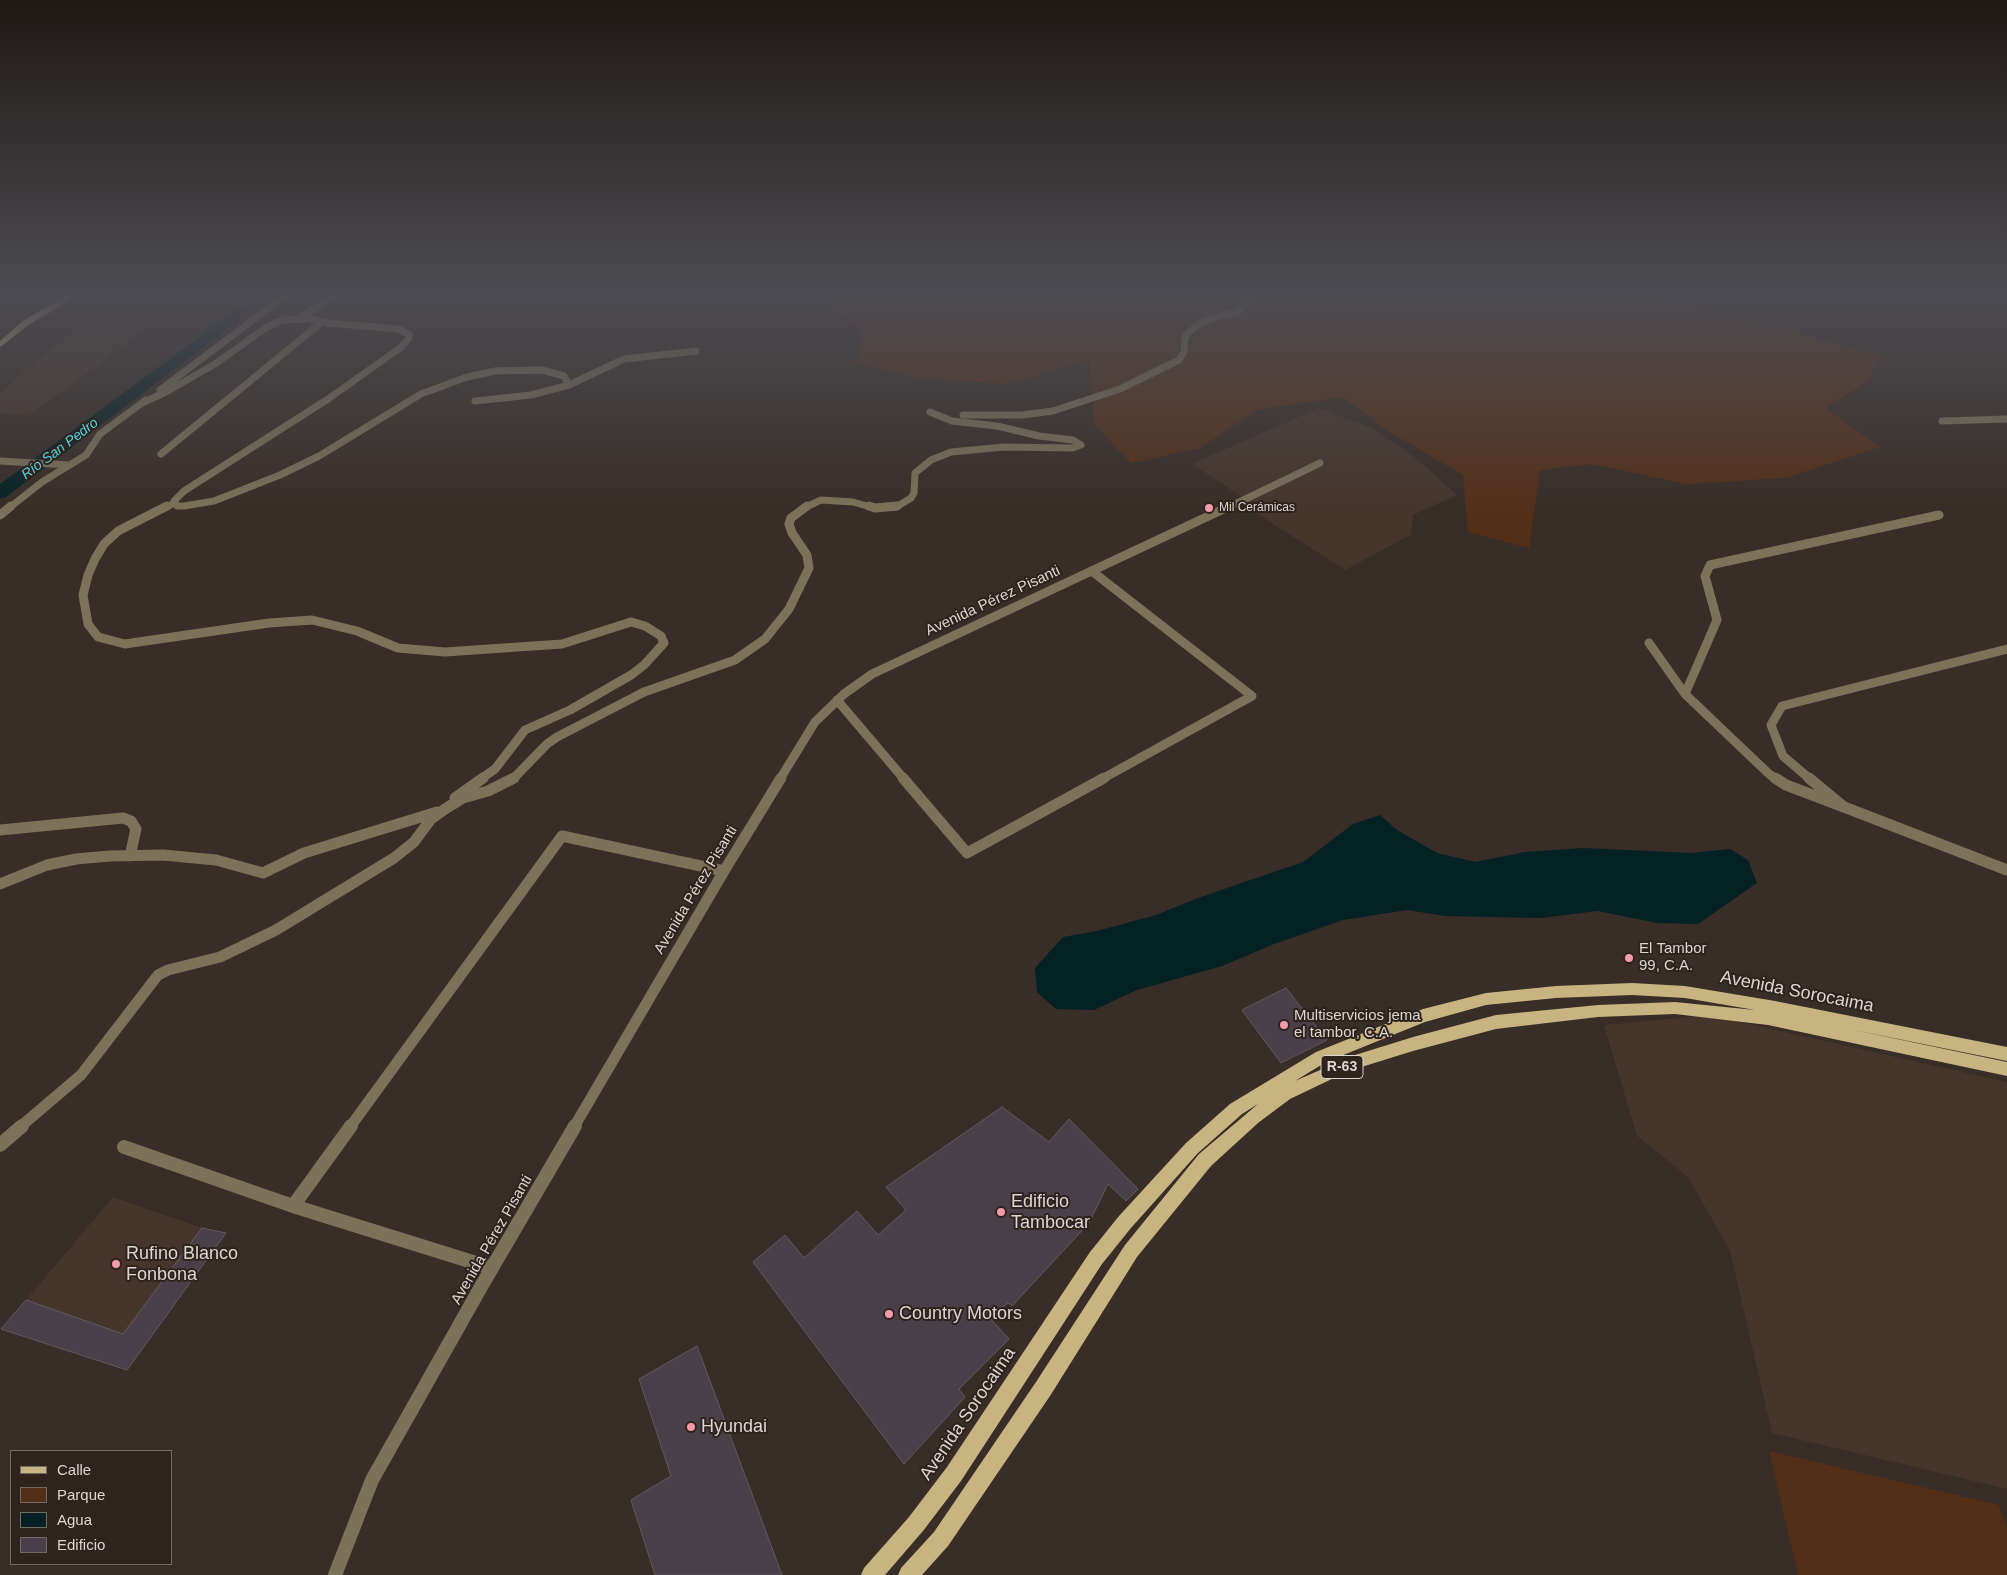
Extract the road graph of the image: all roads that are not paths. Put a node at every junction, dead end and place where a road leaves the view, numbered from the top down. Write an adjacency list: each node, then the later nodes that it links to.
1 (187, 370): 9 (street)
2 (205, 370): 9 (street)
3 (264, 370): 14 (street)
4 (370, 370): 18 (street)
5 (602, 370): 7 (street)
6 (1159, 370): 11 (street)
7 (569, 385): 8 (street); 18 (street)
8 (475, 401)
9 (142, 403): 17 (street)
10 (930, 412): 11 (street)
11 (942, 418): 27 (street)
12 (2007, 419): 13 (street)
13 (1942, 420)
14 (161, 454)
15 (0, 461): 17 (street)
16 (1320, 463): 21 (street, Avenida Pérez Pisanti)
17 (69, 464): 19 (street)
18 (174, 503): 27 (street)
19 (0, 515)
20 (1938, 515): 24 (street)
21 (1093, 572): 25 (street, Avenida Pérez Pisanti); 25 (street)
22 (1649, 643): 24 (street)
23 (2007, 649): 26 (street)
24 (1685, 694): 26 (street)
25 (837, 700): 31 (street, Avenida Pérez Pisanti)
26 (1844, 807): 30 (street)
27 (443, 809): 29 (street); 35 (street)
28 (0, 830): 29 (street)
29 (130, 856): 32 (street)
30 (2007, 870)
31 (724, 871): 39 (street); 40 (street, Avenida Pérez Pisanti)
32 (0, 884)
33 (2007, 1054): 37 (main road, Avenida Sorocaima / R-63)
34 (2007, 1069): 38 (main road, Avenida Sorocaima / R-63)
35 (0, 1145)
36 (124, 1147): 39 (street)
37 (1192, 1148): 38 (main road); 42 (main road, Avenida Sorocaima / R-63)
38 (1205, 1160): 43 (main road, Avenida Sorocaima / R-63)
39 (293, 1206): 40 (street)
40 (492, 1268): 41 (street, Avenida Pérez Pisanti)
41 (335, 1575)
42 (871, 1575)
43 (908, 1575)

